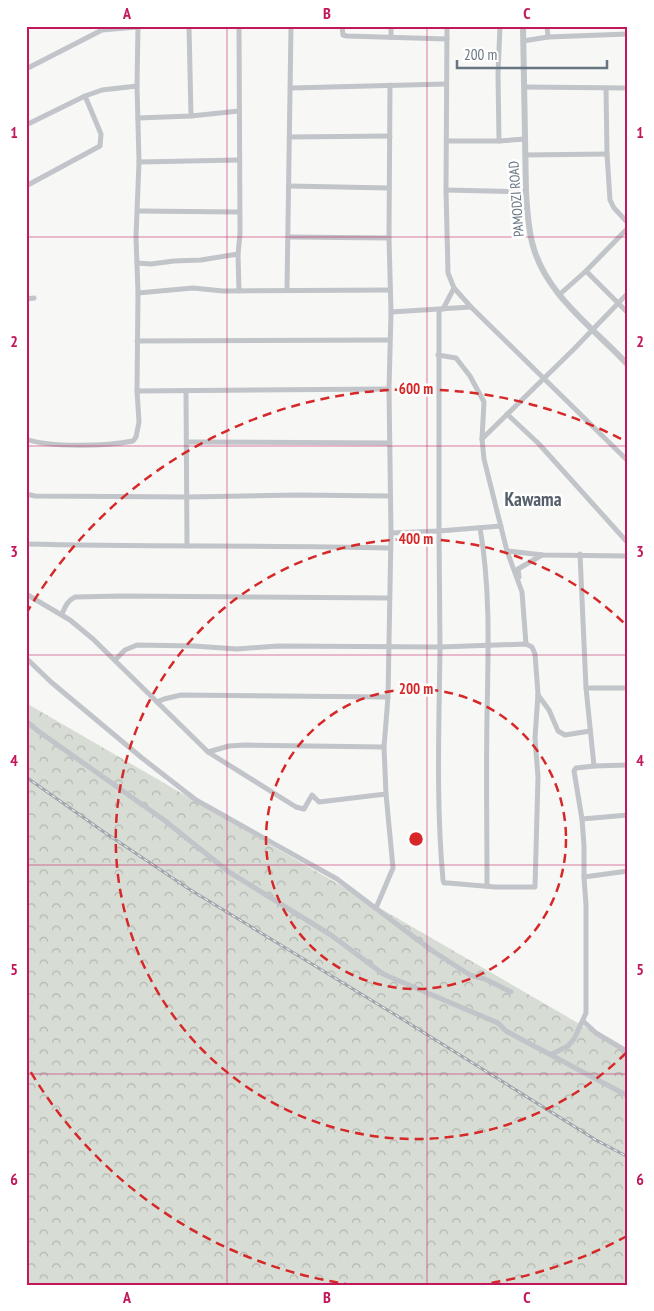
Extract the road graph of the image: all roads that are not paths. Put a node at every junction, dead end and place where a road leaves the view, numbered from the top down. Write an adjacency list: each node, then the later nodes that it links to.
1 (189, 26): 28 (street)
2 (239, 26): 27 (street)
3 (291, 26): 23 (street)
4 (342, 26): 15 (street)
5 (391, 26): 15 (street)
6 (447, 26): 16 (street)
7 (500, 26): 34 (street)
8 (523, 26): 17 (street, PAMODZI ROAD)
9 (548, 26): 14 (street)
10 (599, 26): 12 (street)
11 (138, 27): 18 (street); 21 (street)
12 (599, 34): 13 (street); 14 (street)
13 (628, 34)
14 (548, 37): 17 (street)
15 (391, 38): 16 (street)
16 (447, 39): 19 (street)
17 (524, 41): 22 (street, PAMODZI ROAD)
18 (26, 69)
19 (446, 84): 20 (street); 35 (street)
20 (390, 85): 23 (street); 31 (street)
21 (137, 86): 26 (street); 29 (street)
22 (525, 87): 24 (street); 33 (street, PAMODZI ROAD)
23 (291, 88): 32 (street)
24 (606, 88): 25 (street); 36 (street)
25 (628, 88)
26 (85, 96): 30 (street); 40 (street)
27 (239, 111): 28 (street); 38 (street)
28 (191, 116): 29 (street)
29 (138, 118): 39 (street)
30 (26, 125)
31 (390, 136): 32 (street); 42 (street)
32 (290, 137): 41 (street)
33 (525, 139): 34 (street); 37 (street, PAMODZI ROAD)
34 (499, 141): 35 (street)
35 (447, 142): 43 (street)
36 (607, 154): 37 (street); 47 (street)
37 (525, 155): 44 (street, PAMODZI ROAD)
38 (239, 160): 39 (street); 46 (street)
39 (139, 162): 45 (street)
40 (26, 186)
41 (289, 186): 42 (street); 49 (street)
42 (389, 188): 50 (street)
43 (446, 190): 44 (street); 54 (street)
44 (526, 192): 60 (street, PAMODZI ROAD)
45 (138, 211): 46 (street); 52 (street)
46 (239, 212): 51 (street)
47 (628, 224)
48 (628, 228): 53 (street)
49 (289, 237): 50 (street); 55 (street)
50 (389, 238): 56 (street)
51 (238, 254): 52 (street); 57 (street)
52 (136, 263): 58 (street)
53 (586, 271): 60 (street); 63 (street)
54 (454, 288): 64 (street); 65 (street)
55 (287, 290): 56 (street); 57 (street)
56 (390, 290): 66 (street)
57 (239, 291): 58 (street)
58 (138, 293): 69 (street)
59 (628, 293): 63 (street)
60 (559, 295): 68 (street, PAMODZI ROAD)
61 (34, 298): 62 (street)
62 (26, 299)
63 (618, 303): 67 (street); 68 (street)
64 (471, 307): 65 (street); 73 (street)
65 (441, 309): 66 (street); 71 (street)
66 (391, 312): 70 (street)
67 (628, 313)
68 (593, 329): 72 (street, PAMODZI ROAD); 73 (street)
69 (137, 340): 70 (street); 75 (street)
70 (389, 340): 74 (street)
71 (438, 355): 78 (street); 90 (street)
72 (628, 365)
73 (543, 378): 77 (street); 84 (street)
74 (389, 389): 76 (street); 83 (street)
75 (137, 391): 76 (street); 80 (street)
76 (186, 391): 82 (street)
77 (507, 414): 79 (street); 92 (street)
78 (483, 422): 79 (street); 81 (street)
79 (493, 427): 81 (street)
80 (26, 439)
81 (482, 439): 88 (street)
82 (187, 442): 83 (street); 87 (street)
83 (390, 443): 86 (street)
84 (628, 461)
85 (26, 494): 87 (street)
86 (390, 496): 87 (street); 91 (street)
87 (188, 497): 94 (street)
88 (501, 526): 89 (street); 96 (street)
89 (480, 528): 90 (street); 107 (street)
90 (439, 531): 91 (street); 106 (street)
91 (391, 533): 95 (street)
92 (628, 543)
93 (26, 544): 94 (street)
94 (187, 546): 95 (street)
95 (390, 548): 102 (street)
96 (507, 551): 97 (street); 100 (street)
97 (543, 554): 98 (street); 100 (street)
98 (580, 554): 99 (street); 110 (street)
99 (628, 556)
100 (522, 592): 104 (street)
101 (26, 594): 103 (street)
102 (390, 598): 103 (street); 105 (street)
103 (62, 614): 109 (street)
104 (526, 644): 107 (street); 112 (street)
105 (389, 646): 106 (street); 109 (street); 113 (street)
106 (440, 647): 107 (street); 126 (street)
107 (489, 647): 126 (street)
108 (26, 658): 127 (street)
109 (115, 660): 114 (street)
110 (586, 688): 111 (street); 116 (street)
111 (628, 688)
112 (538, 694): 116 (street); 126 (street)
113 (388, 697): 114 (street); 117 (street)
114 (157, 702): 118 (street)
115 (26, 721): 131 (street)
116 (590, 731): 120 (street)
117 (384, 747): 118 (street); 121 (street)
118 (208, 752): 121 (street)
119 (628, 765): 120 (street)
120 (594, 766): 123 (street)
121 (386, 794): 127 (street)
122 (628, 815): 123 (street)
123 (582, 818): 125 (street)
124 (628, 871): 125 (street)
125 (584, 877): 129 (street)
126 (487, 886)
127 (376, 908): 128 (street)
128 (511, 992)
129 (583, 1021): 130 (street); 131 (street)
130 (628, 1052)
131 (552, 1054): 132 (street)
132 (628, 1096)

